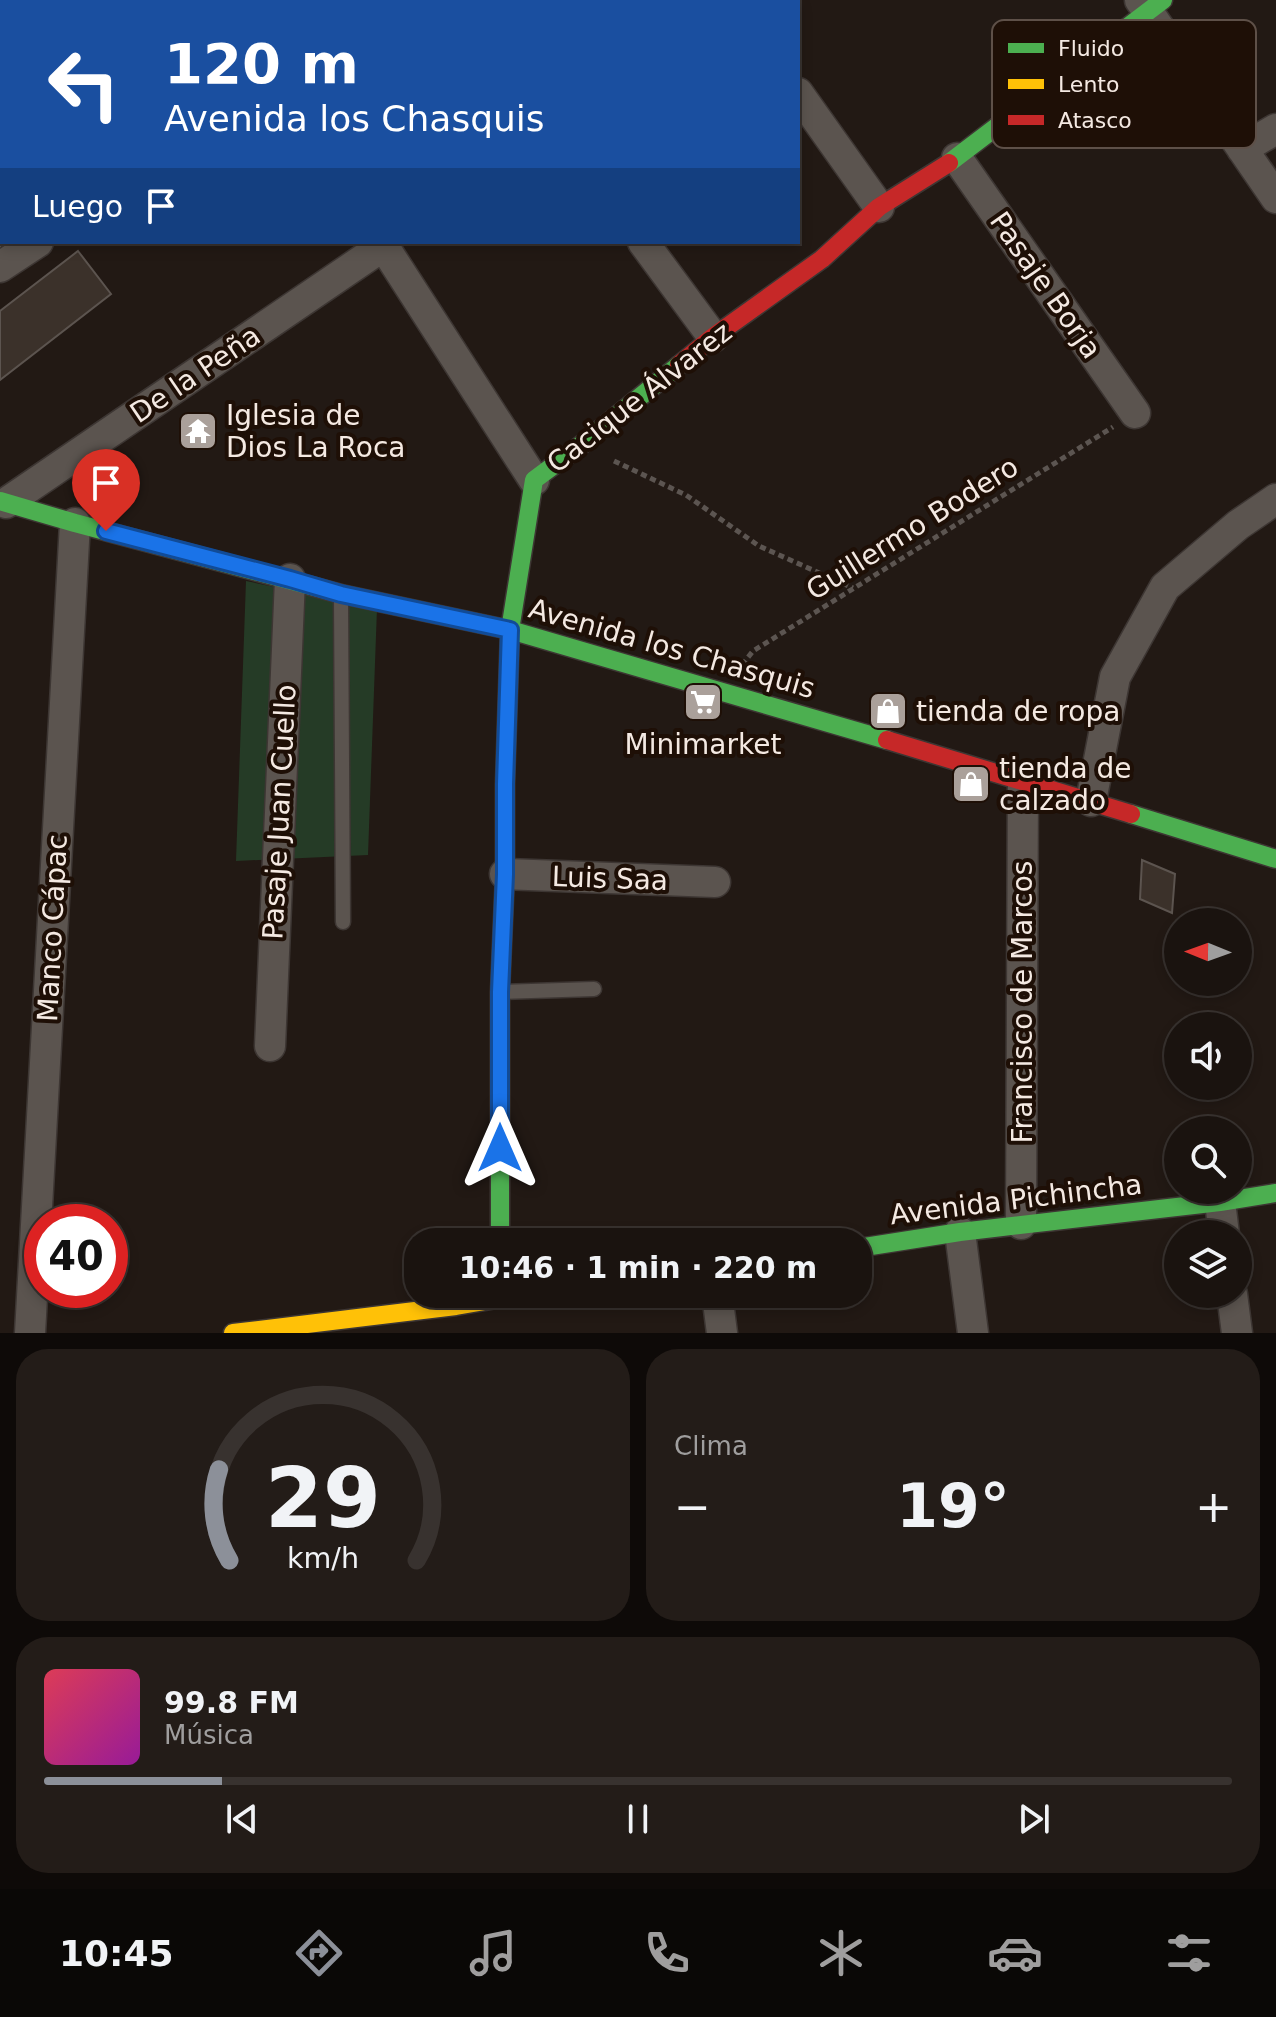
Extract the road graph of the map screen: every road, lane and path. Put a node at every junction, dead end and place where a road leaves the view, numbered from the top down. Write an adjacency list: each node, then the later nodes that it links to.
1 (1150, 4): 2 (main road, Cacique Álvarez)
2 (1130, 20)
3 (800, 96): 10 (street)
4 (1276, 129): 6 (street)
5 (992, 130): 8 (main road, Cacique Álvarez)
6 (1256, 141)
7 (1242, 149): 9 (street)
8 (957, 158): 10 (main road, Cacique Álvarez); 16 (street, Pasaje Borja)
9 (1276, 198)
10 (879, 207): 15 (main road, Cacique Álvarez)
11 (35, 244): 14 (street)
12 (382, 244): 18 (street); 20 (street, De la Peña)
13 (644, 244): 15 (street)
14 (0, 267)
15 (713, 337): 17 (main road, Cacique Álvarez)
16 (1135, 413): 23 (path, Guillermo Bodero)
17 (581, 445): 18 (main road, Cacique Álvarez); 23 (path)
18 (534, 480): 25 (main road, Cacique Álvarez)
19 (1276, 499): 28 (street)
20 (3, 502): 21 (main road, Avenida los Chasquis)
21 (75, 523): 22 (main road, Avenida los Chasquis); 47 (street, Manco Cápac)
22 (290, 579): 24 (main road, Avenida los Chasquis); 35 (street, Pasaje Juan Cuello)
23 (853, 588): 26 (path, Guillermo Bodero)
24 (341, 594): 25 (main road, Avenida los Chasquis); 32 (lane)
25 (510, 630): 26 (main road, Avenida los Chasquis); 30 (main road, Cacique Álvarez)
26 (721, 690): 27 (main road, Avenida los Chasquis)
27 (1023, 780): 28 (main road, Avenida los Chasquis); 39 (street, Francisco de Marcos)
28 (1091, 801): 29 (main road, Avenida los Chasquis)
29 (1276, 859)
30 (505, 874): 31 (street, Luis Saa); 34 (main road, Cacique Álvarez)
31 (715, 882)
32 (343, 922)
33 (594, 989): 34 (lane)
34 (500, 992): 40 (main road, Cacique Álvarez)
35 (270, 1046)
36 (1276, 1193): 37 (main road, Avenida Pichincha)
37 (1252, 1197)
38 (1202, 1204): 39 (main road, Avenida Pichincha)
39 (1021, 1224): 41 (main road, Avenida Pichincha)
40 (500, 1228)
41 (960, 1232): 42 (main road, Avenida Pichincha); 50 (street)
42 (872, 1246)
43 (482, 1308): 46 (main road)
44 (719, 1308): 49 (street)
45 (1234, 1308): 51 (street)
46 (458, 1320): 48 (main road)
47 (30, 1333)
48 (233, 1333)
49 (722, 1333)
50 (973, 1333)
51 (1237, 1333)

